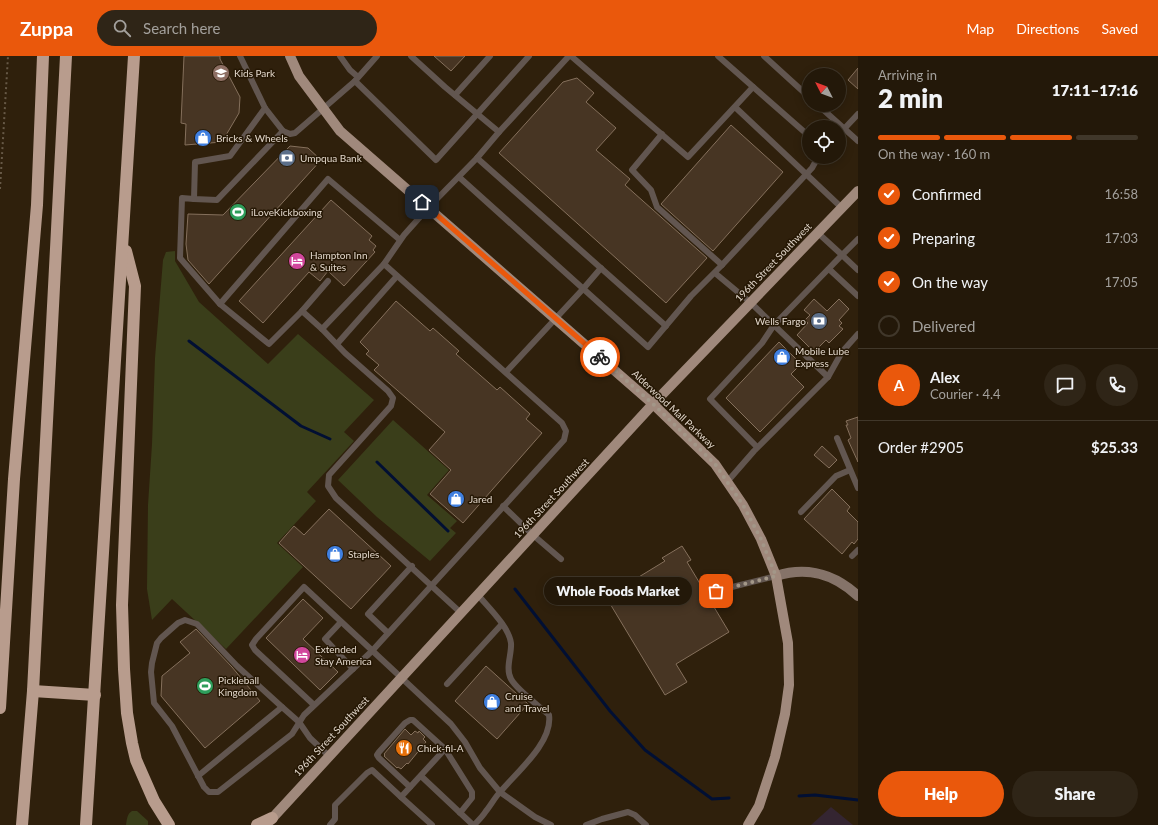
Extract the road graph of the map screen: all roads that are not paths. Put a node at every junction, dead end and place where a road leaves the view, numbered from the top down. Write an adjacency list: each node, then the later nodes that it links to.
1 (43, 56): 70 (highway)
2 (66, 56): 94 (highway)
3 (134, 56): 41 (highway)
4 (240, 56): 19 (lane)
5 (290, 56): 20 (main road, Alderwood Mall Parkway)
6 (341, 56): 14 (lane)
7 (377, 56): 14 (lane)
8 (412, 56): 17 (lane)
9 (490, 56): 17 (lane)
10 (529, 56): 22 (lane)
11 (570, 56): 29 (lane); 30 (lane)
12 (718, 56): 15 (lane)
13 (764, 56): 16 (lane)
14 (356, 79): 20 (lane); 22 (lane)
15 (753, 87): 18 (lane); 26 (lane)
16 (802, 91)
17 (455, 95): 22 (lane)
18 (734, 107): 30 (lane); 34 (lane)
19 (264, 108): 27 (lane); 37 (lane)
20 (323, 109): 27 (lane); 38 (main road, Alderwood Mall Parkway)
21 (826, 112): 24 (lane)
22 (477, 114): 29 (lane)
23 (858, 114): 25 (lane)
24 (834, 120)
25 (846, 127)
26 (802, 130)
27 (283, 131): 37 (lane)
28 (846, 131): 31 (lane)
29 (499, 132): 32 (lane)
30 (662, 134): 46 (lane)
31 (858, 141)
32 (477, 158): 35 (lane); 47 (lane)
33 (814, 164): 34 (lane)
34 (807, 174): 39 (lane); 46 (lane)
35 (459, 177): 38 (lane); 53 (lane)
36 (858, 192): 39 (main road, 196th Street Southwest)
37 (194, 199): 56 (lane)
38 (428, 208): 43 (lane); 58 (main road, Alderwood Mall Parkway)
39 (842, 208): 40 (main road, 196th Street Southwest)
40 (818, 233): 44 (lane); 55 (main road, 196th Street Southwest)
41 (123, 239): 95 (highway); 114 (highway)
42 (858, 239): 44 (lane)
43 (400, 240): 45 (lane); 56 (lane)
44 (842, 255): 48 (lane); 49 (lane)
45 (384, 264): 51 (lane); 61 (lane)
46 (722, 265): 50 (lane)
47 (601, 268): 53 (lane); 60 (lane)
48 (830, 269): 54 (lane); 59 (lane)
49 (858, 270)
50 (715, 272): 55 (lane); 60 (lane)
51 (397, 276): 63 (lane); 64 (lane)
52 (328, 282): 57 (lane)
53 (583, 289): 58 (lane); 60 (lane)
54 (858, 296)
55 (751, 303): 59 (lane); 66 (main road, 196th Street Southwest)
56 (220, 304): 57 (lane)
57 (302, 311): 61 (lane)
58 (555, 318): 64 (lane); 66 (main road, Alderwood Mall Parkway)
59 (774, 325): 65 (lane); 68 (lane)
60 (666, 326)
61 (322, 328): 63 (lane)
62 (858, 334): 65 (lane)
63 (337, 344): 79 (lane)
64 (506, 372): 73 (lane)
65 (828, 377): 68 (lane)
66 (653, 404): 71 (main road, Alderwood Mall Parkway); 75 (main road, 196th Street Southwest)
67 (837, 438): 69 (lane)
68 (757, 447): 71 (lane)
69 (850, 470): 72 (lane); 74 (lane)
70 (14, 479): 83 (highway); 98 (highway)
71 (727, 482): 80 (main road, Alderwood Mall Parkway)
72 (858, 488)
73 (503, 506): 75 (lane); 81 (lane)
74 (801, 512)
75 (533, 535): 78 (lane); 84 (main road, 196th Street Southwest)
76 (858, 550): 77 (lane)
77 (852, 556)
78 (561, 559)
79 (412, 566): 81 (lane); 89 (lane)
80 (776, 576): 82 (lane); 85 (street); 123 (main road, Alderwood Mall Parkway)
81 (432, 584): 86 (lane); 89 (lane)
82 (716, 591)
83 (0, 593)
84 (478, 595): 86 (main road, 196th Street Southwest); 88 (lane)
85 (858, 596)
86 (462, 613): 92 (main road, 196th Street Southwest)
87 (341, 622): 90 (lane); 91 (lane); 96 (lane)
88 (502, 624): 93 (lane); 106 (lane)
89 (388, 633): 90 (lane)
90 (372, 651): 91 (lane); 92 (lane)
91 (353, 669): 96 (lane)
92 (402, 677): 102 (main road, 196th Street Southwest); 106 (lane)
93 (447, 684)
94 (33, 691): 95 (highway); 111 (highway)
95 (95, 695): 101 (highway)
96 (314, 705): 99 (lane)
97 (282, 707): 99 (lane); 103 (lane); 103 (lane)
98 (0, 708)
99 (299, 722): 102 (lane); 103 (lane)
100 (445, 749): 104 (lane); 105 (lane); 108 (lane)
101 (91, 751): 112 (highway); 113 (highway)
102 (329, 756): 110 (main road, 196th Street Southwest)
103 (198, 776)
104 (421, 776): 105 (lane); 108 (lane)
105 (410, 787): 107 (lane)
106 (500, 792): 118 (lane); 119 (lane)
107 (401, 797): 116 (lane); 117 (lane)
108 (460, 813): 118 (lane)
109 (607, 818): 120 (lane); 121 (lane); 122 (lane)
110 (269, 822): 115 (highway)
111 (22, 825)
112 (86, 825)
113 (93, 825)
114 (169, 825)
115 (257, 825)
116 (330, 825)
117 (432, 825)
118 (473, 825)
119 (551, 825)
120 (586, 825)
121 (610, 825)
122 (646, 825)
123 (748, 825)

